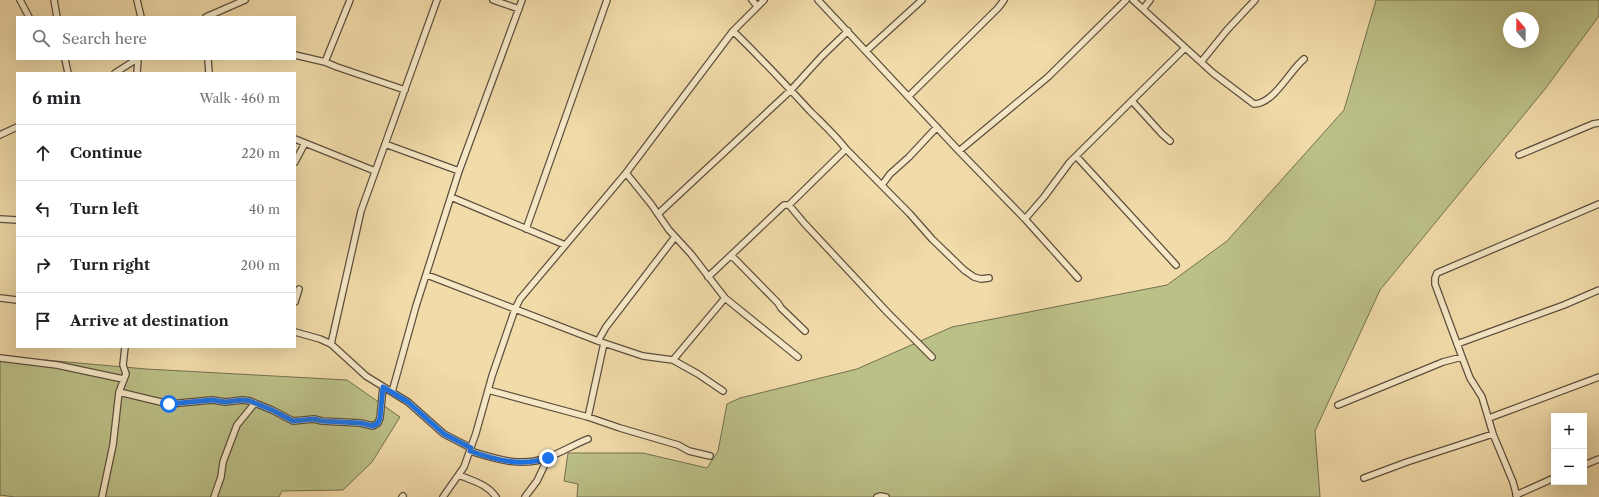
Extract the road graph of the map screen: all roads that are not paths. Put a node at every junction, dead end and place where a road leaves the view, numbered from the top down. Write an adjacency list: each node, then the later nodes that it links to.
1 (20, 0): 22 (street)
2 (54, 0): 23 (street)
3 (137, 0): 24 (street)
4 (245, 0): 25 (street)
5 (350, 0): 36 (street)
6 (437, 0): 42 (street)
7 (493, 0): 20 (street)
8 (522, 0): 20 (street)
9 (607, 0): 70 (street)
10 (752, 0): 19 (street)
11 (764, 0): 19 (street)
12 (818, 0): 27 (street)
13 (922, 0): 29 (street)
14 (1004, 0): 44 (street)
15 (1126, 0): 55 (street)
16 (1133, 0): 21 (street)
17 (1150, 0): 21 (street)
18 (1255, 0): 37 (street)
19 (757, 6): 26 (street)
20 (519, 9): 60 (street)
21 (1142, 9): 28 (street)
22 (28, 16)
23 (57, 16)
24 (141, 16)
25 (208, 16)
26 (733, 31): 43 (street); 61 (street)
27 (848, 31): 29 (street); 43 (street)
28 (1185, 48): 37 (street); 45 (street)
29 (866, 51): 44 (street)
30 (296, 55): 36 (street)
31 (1304, 59): 37 (street)
32 (64, 60): 38 (street)
33 (136, 60): 39 (street)
34 (138, 60): 40 (street)
35 (208, 60): 41 (street)
36 (326, 62): 42 (street)
37 (1201, 62)
38 (68, 72)
39 (117, 72)
40 (137, 72)
41 (208, 72)
42 (405, 90): 53 (street)
43 (791, 90): 54 (street); 66 (street)
44 (909, 96): 48 (street)
45 (1132, 101): 51 (street); 57 (street)
46 (1599, 123): 56 (street)
47 (16, 127): 49 (street)
48 (937, 127): 55 (street); 62 (street)
49 (0, 135)
50 (296, 139): 52 (street)
51 (1170, 141)
52 (305, 143): 58 (street); 59 (street)
53 (385, 144): 59 (street); 60 (street)
54 (846, 149): 62 (street); 65 (street)
55 (959, 151): 68 (street)
56 (1519, 155)
57 (1076, 156): 68 (street); 74 (street)
58 (296, 160)
59 (375, 171): 89 (street)
60 (459, 172): 63 (street)
61 (626, 173): 66 (street); 72 (street)
62 (882, 185): 77 (street)
63 (451, 197): 70 (street); 75 (street)
64 (1599, 204): 90 (street)
65 (789, 205): 73 (street); 93 (street)
66 (658, 214): 71 (street)
67 (0, 219): 69 (street)
68 (1025, 219): 78 (street)
69 (16, 220)
70 (526, 229): 72 (street)
71 (675, 237): 76 (street); 88 (street)
72 (565, 245): 85 (street)
73 (731, 255): 76 (street); 86 (street)
74 (1176, 266)
75 (427, 275): 85 (street); 103 (street)
76 (708, 277): 82 (street)
77 (989, 278)
78 (1078, 278)
79 (299, 289): 83 (street)
80 (1599, 290): 90 (street)
81 (0, 298): 84 (street)
82 (725, 298): 92 (street); 96 (street)
83 (296, 299)
84 (16, 300)
85 (515, 309): 88 (street); 100 (street)
86 (805, 331)
87 (296, 332): 89 (street)
88 (601, 342): 96 (street); 106 (street)
89 (331, 344): 99 (street)
90 (1457, 344): 94 (street)
91 (125, 348): 98 (street)
92 (798, 357)
93 (932, 357)
94 (1462, 357): 105 (street); 107 (street)
95 (0, 358): 98 (street)
96 (673, 360): 101 (street)
97 (1599, 377): 107 (street)
98 (123, 379): 102 (street)
99 (383, 387): 103 (street); 104 (street)
100 (488, 390): 106 (street); 110 (street)
101 (723, 391)
102 (119, 392): 104 (street); 119 (street)
103 (392, 392): 110 (street)
104 (255, 403): 120 (street)
105 (1338, 405)
106 (588, 417): 111 (street)
107 (1489, 418): 108 (street)
108 (1493, 434): 116 (street); 118 (street)
109 (588, 439): 112 (street)
110 (470, 450): 112 (street); 115 (street)
111 (710, 456)
112 (548, 458): 123 (street)
113 (1599, 459): 114 (street)
114 (1587, 464)
115 (459, 475): 121 (street); 122 (street)
116 (1364, 478)
117 (1551, 479): 118 (street)
118 (1516, 496)
119 (102, 497)
120 (214, 497)
121 (443, 497)
122 (496, 497)
123 (525, 497)
124 (877, 497): 125 (street)
125 (886, 497)

